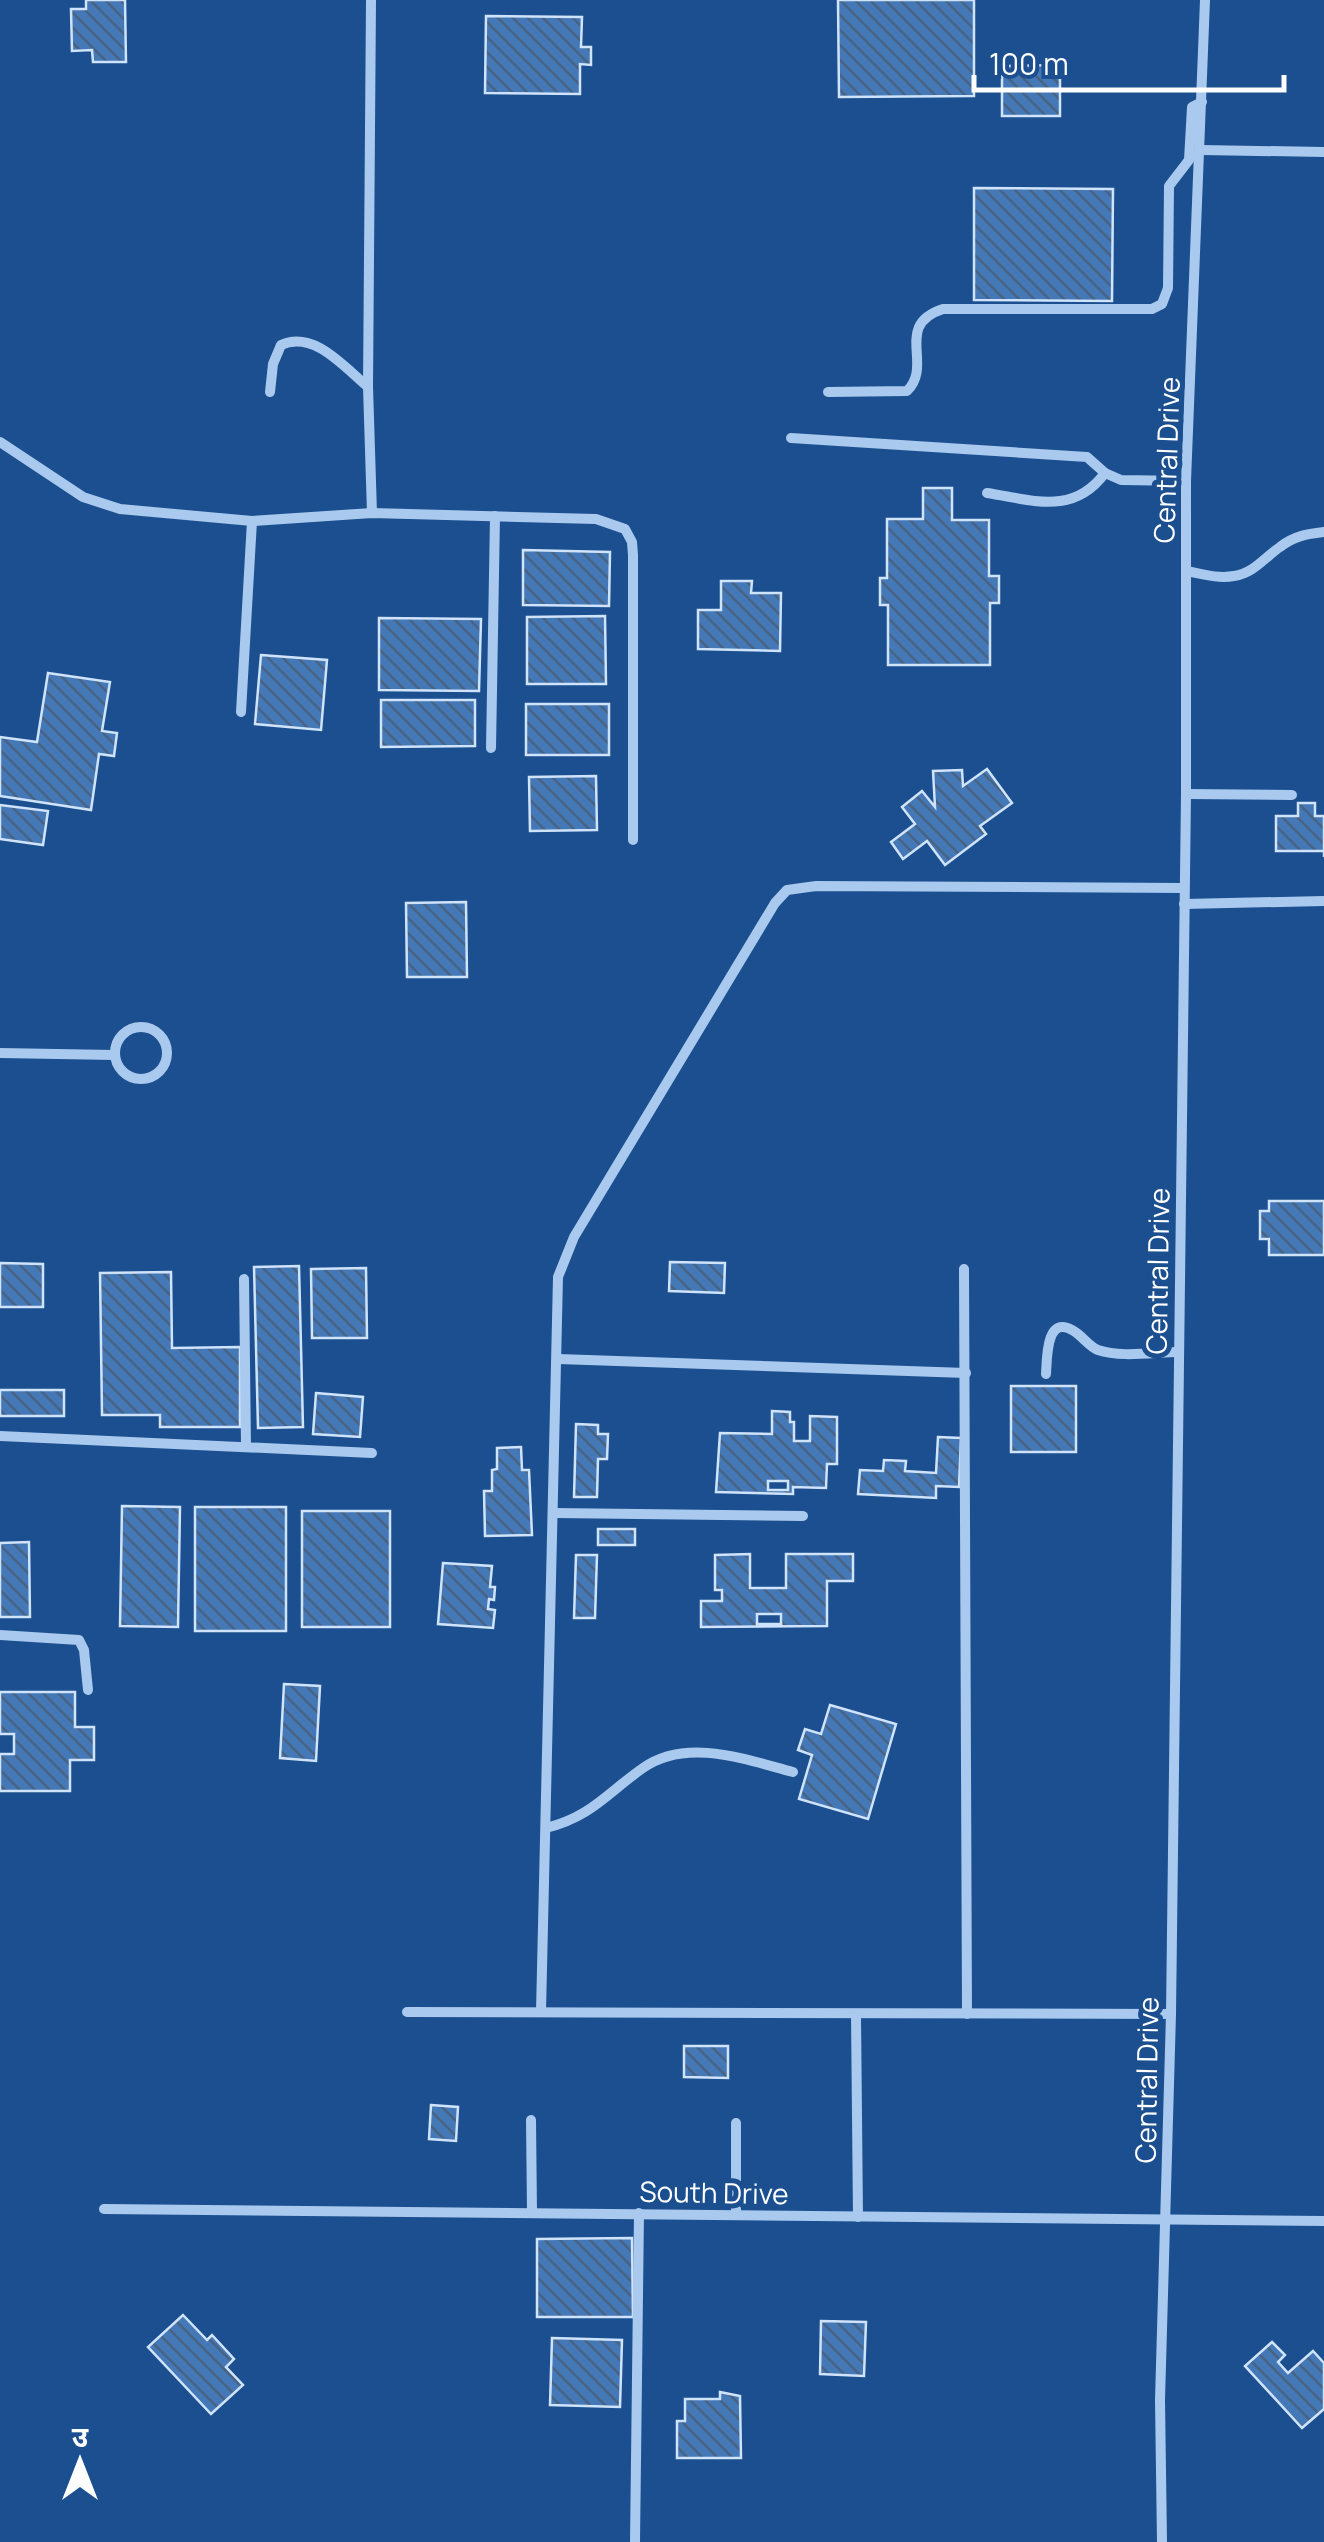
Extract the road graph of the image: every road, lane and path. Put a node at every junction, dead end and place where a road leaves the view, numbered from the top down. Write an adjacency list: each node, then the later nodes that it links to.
1 (371, 0): 6 (street)
2 (1204, 0): 3 (street, Central Drive)
3 (1202, 102): 4 (street, Central Drive); 8 (street)
4 (1201, 150): 5 (street); 12 (street, Central Drive)
5 (1324, 152)
6 (368, 386): 7 (street); 14 (street)
7 (270, 392)
8 (828, 392)
9 (791, 438): 11 (street)
10 (0, 442): 16 (street)
11 (1105, 473): 12 (street); 13 (street)
12 (1186, 482): 18 (street, Central Drive)
13 (987, 493)
14 (372, 513): 15 (street); 16 (street)
15 (496, 516): 20 (street); 23 (street)
16 (252, 520): 19 (street)
17 (1324, 532): 18 (street)
18 (1186, 571): 21 (street, Central Drive)
19 (241, 712)
20 (491, 748)
21 (1186, 794): 22 (street); 24 (street, Central Drive)
22 (1292, 794)
23 (633, 840)
24 (1184, 888): 26 (street, Central Drive); 32 (street)
25 (1324, 901): 26 (street)
26 (1184, 904): 31 (street, Central Drive)
27 (0, 1053): 28 (street)
28 (114, 1055): 28 (street)
29 (964, 1269): 33 (street)
30 (244, 1278): 36 (street)
31 (1179, 1352): 34 (street); 47 (street, Central Drive)
32 (558, 1359): 33 (street); 38 (street)
33 (966, 1373): 46 (street)
34 (1046, 1374)
35 (0, 1436): 36 (street)
36 (246, 1447): 37 (street)
37 (372, 1453)
38 (554, 1513): 39 (street); 43 (street)
39 (802, 1516)
40 (0, 1636): 41 (street)
41 (88, 1690)
42 (793, 1772): 43 (street)
43 (546, 1828): 45 (street)
44 (407, 2012): 45 (street)
45 (541, 2012): 48 (street)
46 (967, 2014): 47 (street); 48 (street)
47 (1170, 2014): 56 (street, Central Drive)
48 (856, 2015): 55 (street)
49 (531, 2120): 52 (street)
50 (736, 2123): 54 (street)
51 (104, 2209): 52 (street, South Drive)
52 (532, 2212): 53 (street, South Drive)
53 (639, 2214): 54 (street, South Drive); 58 (street)
54 (736, 2214): 55 (street, South Drive)
55 (858, 2217): 56 (street, South Drive)
56 (1166, 2218): 57 (street, South Drive); 59 (street, Central Drive)
57 (1324, 2221)
58 (635, 2542)
59 (1162, 2542)

